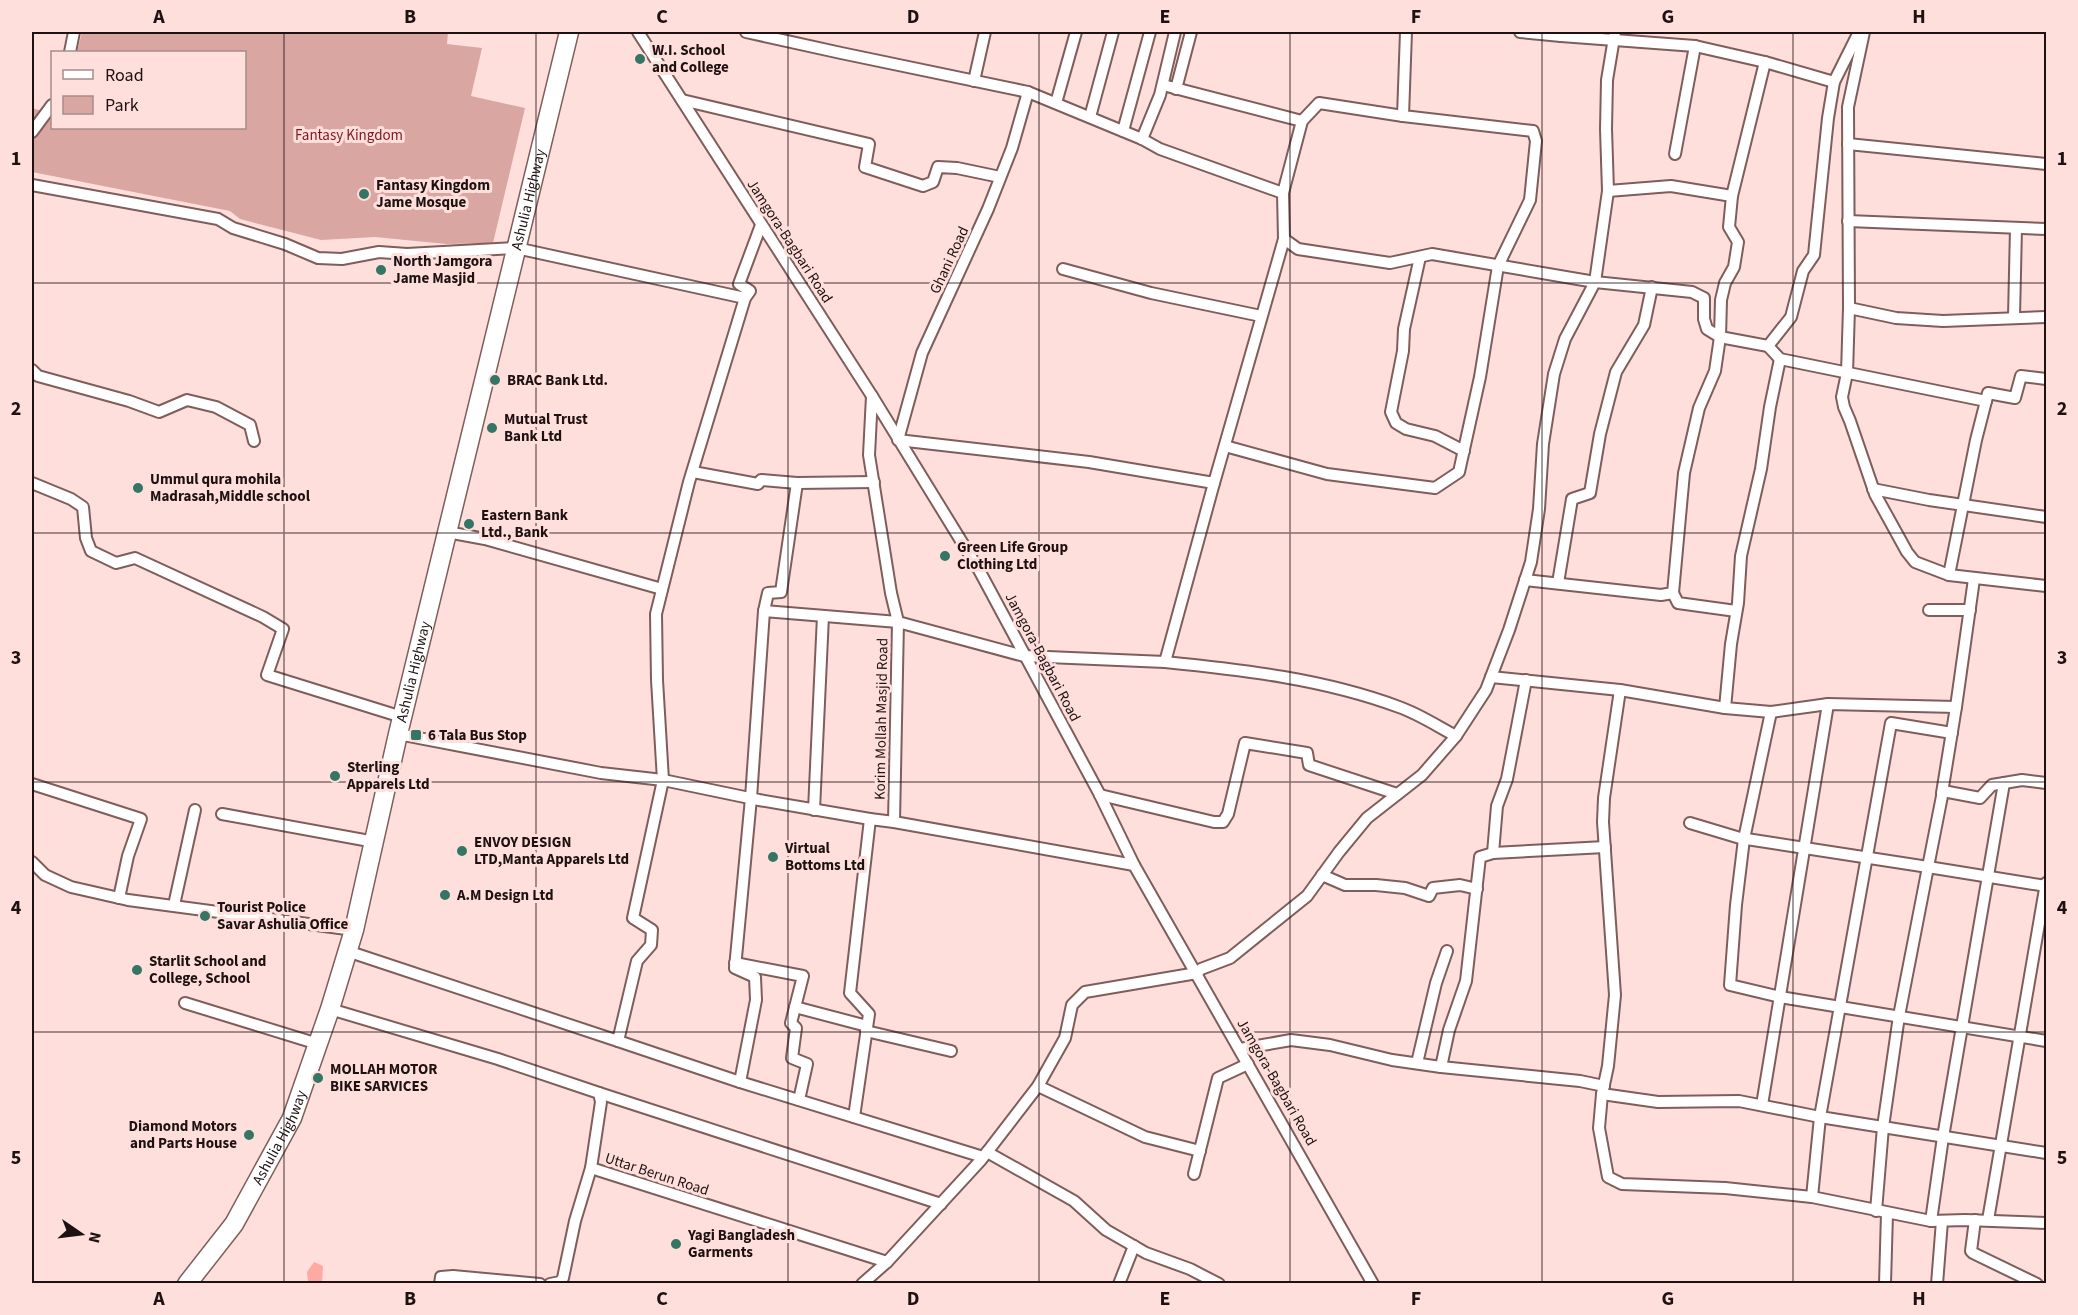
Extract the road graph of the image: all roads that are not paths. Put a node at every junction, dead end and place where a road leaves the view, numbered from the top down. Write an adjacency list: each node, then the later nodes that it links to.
1 (74, 32): 20 (street)
2 (569, 32): 49 (highway, Ashulia Highway)
3 (640, 32): 27 (street, Jamgora-Bagbari Road)
4 (746, 32): 22 (street)
5 (985, 32): 22 (street)
6 (1076, 32): 28 (street)
7 (1113, 32): 31 (street)
8 (1150, 32): 33 (street)
9 (1175, 32): 24 (street)
10 (1191, 32): 25 (street)
11 (1406, 32): 30 (street)
12 (1520, 32): 16 (street)
13 (1670, 32): 18 (street)
14 (1859, 32): 23 (street)
15 (1864, 32): 36 (street)
16 (1561, 34): 17 (street)
17 (1615, 35): 18 (street); 41 (street)
18 (1670, 43): 19 (street)
19 (1695, 46): 21 (street); 37 (street)
20 (70, 51)
21 (1765, 62): 23 (street); 43 (street)
22 (975, 81): 26 (street)
23 (1834, 82): 61 (street)
24 (1163, 85): 25 (street); 35 (street)
25 (1176, 89): 32 (street)
26 (1028, 92): 28 (street); 39 (street, Ghani Road)
27 (682, 100): 39 (street); 45 (street, Jamgora-Bagbari Road)
28 (1056, 103): 31 (street)
29 (51, 106): 34 (street)
30 (1403, 116): 32 (street); 51 (street)
31 (1090, 117): 33 (street)
32 (1302, 121): 42 (street)
33 (1124, 131): 35 (street)
34 (32, 132)
35 (1142, 139): 42 (street)
36 (1848, 144): 38 (street); 44 (street)
37 (1675, 154)
38 (2046, 164)
39 (1000, 177): 68 (street, Ghani Road)
40 (32, 185): 49 (street)
41 (1608, 191): 43 (street); 53 (street)
42 (1283, 193): 48 (street)
43 (1732, 196): 60 (street)
44 (1848, 221): 46 (street); 56 (street)
45 (761, 225): 55 (street); 66 (street, Jamgora-Bagbari Road)
46 (2016, 228): 47 (street); 58 (street)
47 (2046, 229)
48 (1284, 239): 50 (street); 57 (street)
49 (516, 248): 55 (street); 80 (highway, Ashulia Highway)
50 (1420, 257): 51 (street); 71 (street)
51 (1498, 266): 53 (street); 71 (street)
52 (1063, 269): 57 (street)
53 (1595, 282): 54 (street); 83 (street)
54 (1652, 287): 60 (street); 84 (street)
55 (745, 298): 72 (street)
56 (1849, 308): 58 (street); 64 (street)
57 (1261, 316): 70 (street)
58 (2014, 317): 59 (street)
59 (2046, 317)
60 (1720, 337): 61 (street); 87 (street)
61 (1768, 346): 62 (street)
62 (1780, 359): 64 (street); 91 (street)
63 (32, 370): 69 (street)
64 (1846, 373): 67 (street); 77 (street)
65 (2046, 379): 67 (street)
66 (872, 396): 68 (street, Jamgora-Bagbari Road); 73 (street, Korim Mollah Masjid Road)
67 (1986, 401): 78 (street)
68 (898, 440): 76 (street); 94 (street, Jamgora-Bagbari Road)
69 (254, 441)
70 (1225, 446): 71 (street); 76 (street)
71 (1464, 451)
72 (693, 472): 75 (street); 86 (street)
73 (874, 482): 75 (street); 93 (street, Korim Mollah Masjid Road)
74 (32, 483): 104 (street)
75 (797, 483): 90 (street)
76 (1214, 483): 95 (street)
77 (1873, 489): 78 (street); 81 (street)
78 (1964, 504): 79 (street); 81 (street)
79 (2046, 517)
80 (447, 532): 86 (street); 104 (highway, Ashulia Highway)
81 (1949, 575): 82 (street)
82 (1974, 579): 85 (street); 89 (street)
83 (1525, 580): 84 (street); 96 (street)
84 (1558, 583): 87 (street)
85 (2046, 586)
86 (662, 589): 107 (street)
87 (1672, 593): 91 (street)
88 (1929, 610): 89 (street)
89 (1970, 610): 101 (street)
90 (764, 611): 92 (street); 114 (street)
91 (1736, 611): 102 (street)
92 (823, 616): 93 (street); 116 (street)
93 (898, 622): 94 (street); 119 (street, Korim Mollah Masjid Road)
94 (1024, 656): 95 (street); 113 (street, Jamgora-Bagbari Road)
95 (1165, 662): 106 (street)
96 (1491, 677): 97 (street); 106 (street)
97 (1526, 680): 98 (street); 125 (street)
98 (1620, 690): 102 (street); 123 (street)
99 (1828, 704): 101 (street); 103 (street); 124 (street)
100 (1897, 706): 101 (street)
101 (1956, 707): 105 (street)
102 (1725, 708): 103 (street)
103 (1771, 712): 121 (street)
104 (400, 725): 107 (street); 122 (highway, Ashulia Highway)
105 (1952, 733): 111 (street); 126 (street)
106 (1456, 736): 112 (street)
107 (663, 780): 114 (street); 150 (street)
108 (2004, 783): 109 (street); 111 (street); 131 (street)
109 (2046, 783)
110 (32, 784): 134 (street)
111 (1942, 793): 129 (street)
112 (1397, 794): 113 (street); 130 (street)
113 (1100, 795): 128 (street, Jamgora-Bagbari Road)
114 (752, 798): 116 (street); 139 (street)
115 (195, 810): 135 (street)
116 (813, 810): 118 (street)
117 (222, 814): 122 (street)
118 (870, 819): 119 (street, Korim Mollah Masjid Road); 148 (street, Korim Mollah Masjid Road)
119 (894, 822): 128 (street)
120 (1690, 824): 121 (street)
121 (1744, 839): 124 (street); 141 (street)
122 (375, 842): 136 (highway, Ashulia Highway)
123 (1605, 847): 125 (street); 160 (street)
124 (1804, 849): 126 (street); 141 (street)
125 (1493, 853): 133 (street)
126 (1867, 858): 129 (street); 144 (street)
127 (32, 862): 134 (street)
128 (1134, 866): 140 (street, Jamgora-Bagbari Road)
129 (1928, 867): 131 (street); 146 (street)
130 (1322, 875): 133 (street); 140 (street)
131 (1987, 877): 132 (street); 147 (street)
132 (2046, 885): 149 (street)
133 (1477, 889): 157 (street)
134 (118, 898): 135 (street)
135 (174, 905): 136 (street)
136 (354, 930): 137 (highway, Ashulia Highway)
137 (347, 951): 145 (highway, Ashulia Highway); 150 (street)
138 (1447, 951): 156 (street)
139 (735, 963): 143 (street); 158 (street)
140 (1197, 973): 153 (street, Jamgora-Bagbari Road); 159 (street)
141 (1780, 997): 144 (street); 163 (street)
142 (185, 1003): 152 (street)
143 (795, 1007): 148 (street); 162 (street)
144 (1840, 1007): 146 (street); 165 (street)
145 (330, 1009): 152 (highway, Ashulia Highway); 161 (street)
146 (1899, 1017): 147 (street); 166 (street)
147 (1962, 1027): 149 (street); 167 (street)
148 (867, 1028): 154 (street); 164 (street, Korim Mollah Masjid Road)
149 (2021, 1036): 151 (street); 168 (street)
150 (618, 1041): 158 (street)
151 (2046, 1041)
152 (318, 1044): 183 (highway, Ashulia Highway)
153 (1240, 1049): 155 (street, Jamgora-Bagbari Road); 156 (street)
154 (951, 1051)
155 (1248, 1064): 169 (street); 190 (street, Jamgora-Bagbari Road)
156 (1417, 1064): 157 (street)
157 (1441, 1067): 160 (street)
158 (740, 1082): 162 (street)
159 (1038, 1086): 169 (street); 171 (street)
160 (1603, 1090): 163 (street); 174 (street)
161 (599, 1093): 172 (street, Uttar Berun Road); 175 (street)
162 (799, 1100): 164 (street)
163 (1762, 1105): 165 (street)
164 (854, 1117): 171 (street)
165 (1820, 1117): 166 (street); 174 (street)
166 (1883, 1127): 167 (street); 176 (street)
167 (1943, 1137): 168 (street); 179 (street)
168 (2002, 1147): 170 (street); 178 (street)
169 (1200, 1151): 173 (street)
170 (2046, 1153)
171 (985, 1154): 175 (street); 181 (street)
172 (591, 1168): 182 (street, Uttar Berun Road); 186 (street)
173 (1194, 1174)
174 (1812, 1197): 176 (street)
175 (941, 1204): 182 (street)
176 (1882, 1212): 179 (street); 191 (street)
177 (1975, 1220): 178 (street); 179 (street); 193 (street)
178 (1988, 1220): 180 (street)
179 (1936, 1221): 192 (street)
180 (2046, 1223)
181 (1134, 1246): 188 (street); 189 (street)
182 (887, 1262): 187 (street)
183 (187, 1284)
184 (440, 1284): 185 (street)
185 (540, 1284)
186 (550, 1284)
187 (862, 1284)
188 (1119, 1284)
189 (1219, 1284)
190 (1373, 1284)
191 (1885, 1284)
192 (1937, 1284)
193 (2037, 1284)

